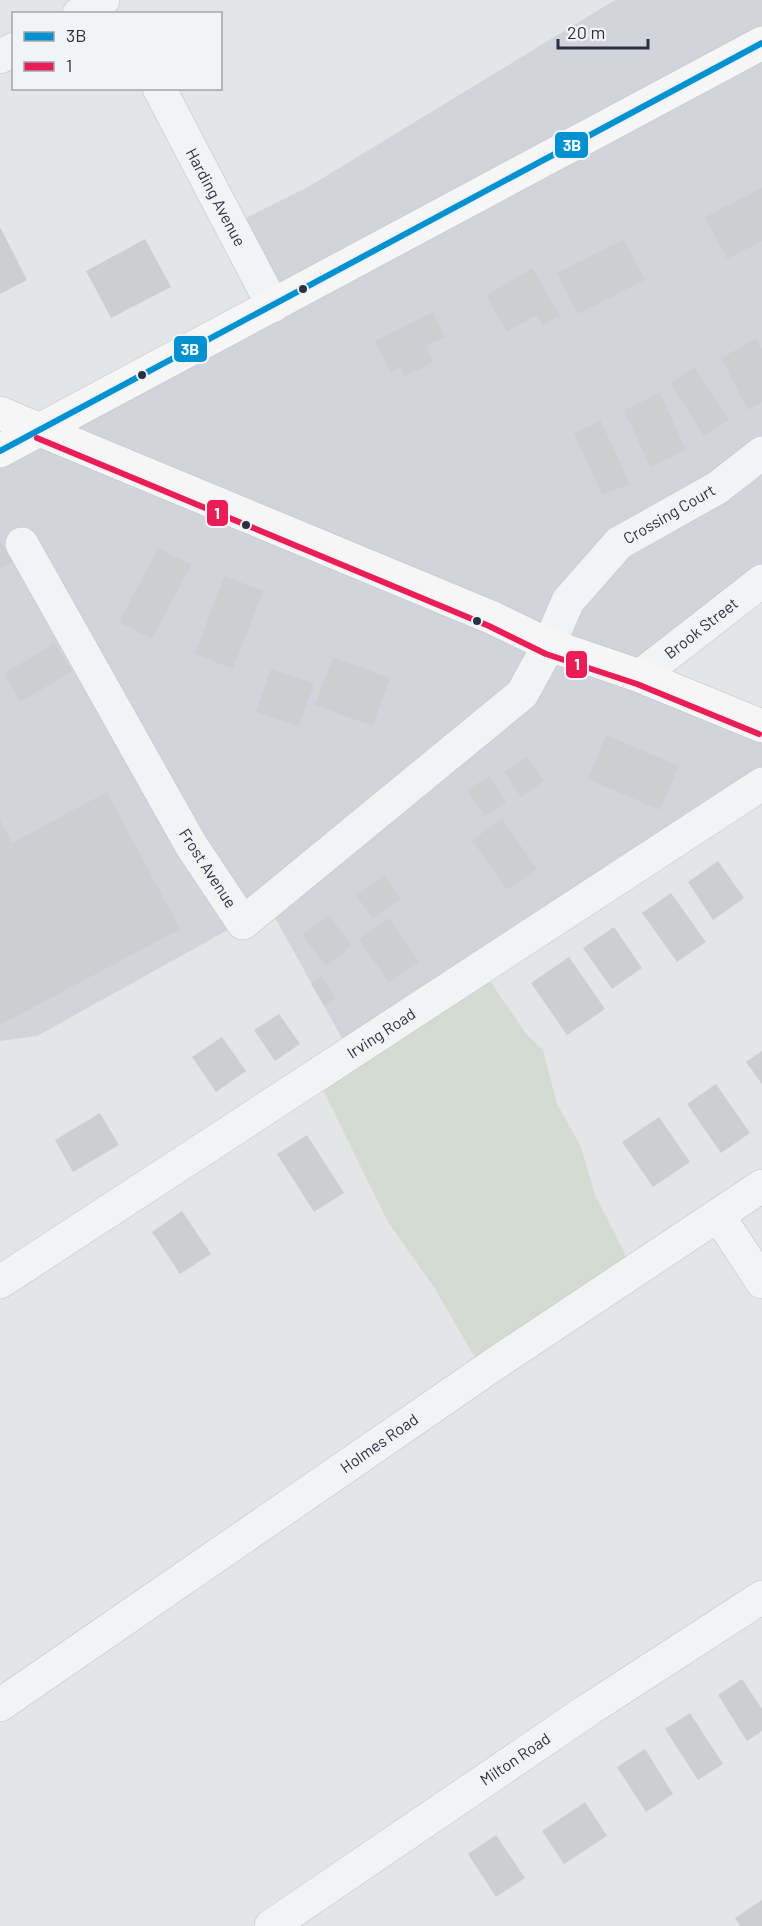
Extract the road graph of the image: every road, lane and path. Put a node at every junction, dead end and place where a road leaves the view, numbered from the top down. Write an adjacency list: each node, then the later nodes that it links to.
1 (103, 0): 2 (street)
2 (82, 12)
3 (762, 43): 5 (main road)
4 (160, 90): 5 (street, Harding Avenue)
5 (273, 306): 7 (main road)
6 (0, 413): 7 (main road)
7 (40, 430): 8 (main road); 12 (main road)
8 (0, 451)
9 (762, 453): 12 (street, Crossing Court)
10 (22, 544): 12 (street, Frost Avenue)
11 (762, 581): 13 (street, Brook Street)
12 (549, 645): 13 (main road)
13 (640, 675): 14 (main road)
14 (762, 726)
15 (762, 784): 18 (street, Irving Road)
16 (762, 1186): 17 (street, Holmes Road)
17 (718, 1215): 19 (street); 21 (street, Holmes Road)
18 (0, 1282)
19 (762, 1282)
20 (762, 1597): 22 (street, Milton Road)
21 (0, 1706)
22 (271, 1926)

